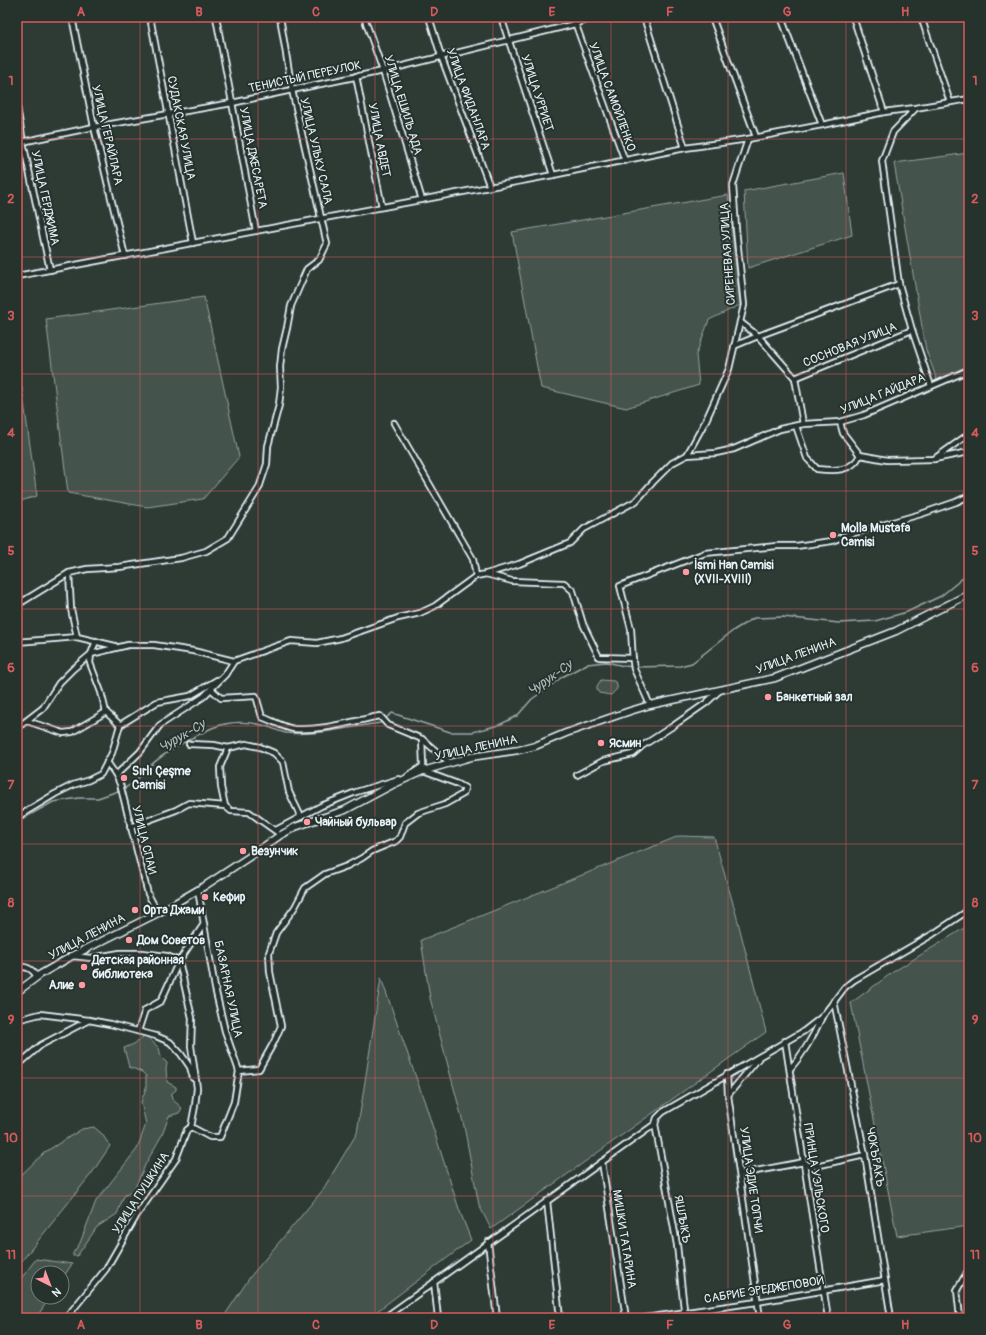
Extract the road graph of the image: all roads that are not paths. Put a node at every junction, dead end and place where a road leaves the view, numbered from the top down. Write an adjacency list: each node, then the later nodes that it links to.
1 (72, 17): 29 (street, УЛИЦА ГЕРАЙЛАРА)
2 (150, 17): 27 (street, СУДАКСКАЯ УЛИЦА)
3 (216, 17): 23 (street, УЛИЦА ДЖЕСАРЕТА)
4 (280, 17): 20 (street, УЛИЦА УЛЬКУ САЛА)
5 (364, 17): 18 (street, УЛИЦА ЕШИЛЬ АДА)
6 (429, 17): 17 (street, УЛИЦА ФИДАНЛАРА)
7 (501, 17): 16 (street, УЛИЦА УРРИЕТ)
8 (573, 17): 15 (street, УЛИЦА САМОЙЛЕНКО)
9 (595, 17): 15 (street, ТЕНИСТЫЙ ПЕРЕУЛОК)
10 (644, 17): 34 (street)
11 (712, 17): 30 (street)
12 (781, 17): 28 (street)
13 (853, 17): 26 (street)
14 (922, 17): 22 (street)
15 (575, 24): 16 (street, ТЕНИСТЫЙ ПЕРЕУЛОК); 35 (street, УЛИЦА САМОЙЛЕНКО)
16 (509, 41): 17 (street, ТЕНИСТЫЙ ПЕРЕУЛОК); 36 (street, УЛИЦА УРРИЕТ)
17 (441, 56): 18 (street, ТЕНИСТЫЙ ПЕРЕУЛОК); 37 (street, УЛИЦА ФИДАНЛАРА)
18 (383, 71): 19 (street, ТЕНИСТЫЙ ПЕРЕУЛОК); 38 (street, УЛИЦА ЕШИЛЬ АДА)
19 (356, 76): 20 (street, ТЕНИСТЫЙ ПЕРЕУЛОК); 39 (street, УЛИЦА АВДЕТ)
20 (292, 90): 23 (street, ТЕНИСТЫЙ ПЕРЕУЛОК); 40 (street, УЛИЦА УЛЬКУ САЛА)
21 (969, 99): 22 (street)
22 (950, 102): 25 (street)
23 (232, 103): 27 (street, ТЕНИСТЫЙ ПЕРЕУЛОК); 41 (street, УЛИЦА ДЖЕСАРЕТА)
24 (17, 107): 32 (street, УЛИЦА ГЕРДЖИМА)
25 (915, 108): 26 (street); 46 (street)
26 (884, 112): 28 (street)
27 (168, 114): 29 (street, ТЕНИСТЫЙ ПЕРЕУЛОК); 42 (street, СУДАКСКАЯ УЛИЦА)
28 (822, 125): 30 (street)
29 (94, 127): 32 (street, ТЕНИСТЫЙ ПЕРЕУЛОК); 43 (street, УЛИЦА ГЕРАЙЛАРА)
30 (756, 137): 31 (street)
31 (748, 139): 34 (street); 47 (street, СИРЕНЕВАЯ УЛИЦА)
32 (23, 142): 33 (street, ТЕНИСТЫЙ ПЕРЕУЛОК); 44 (street, УЛИЦА ГЕРДЖИМА)
33 (17, 143)
34 (685, 148): 35 (street)
35 (625, 161): 36 (street)
36 (553, 175): 37 (street)
37 (490, 187): 38 (street)
38 (422, 200): 39 (street)
39 (382, 208): 40 (street)
40 (322, 219): 41 (street); 64 (street, УЛИЦА УЛЬКУ САЛА)
41 (256, 231): 42 (street)
42 (193, 243): 43 (street)
43 (125, 256): 44 (street)
44 (50, 270): 45 (street)
45 (17, 276)
46 (899, 284): 48 (street); 49 (street)
47 (740, 322): 49 (street); 50 (street, СИРЕНЕВАЯ УЛИЦА)
48 (912, 330): 52 (street, СОСНОВАЯ УЛИЦА); 53 (street)
49 (758, 336): 50 (street); 52 (street)
50 (734, 346): 60 (street, СИРЕНЕВАЯ УЛИЦА)
51 (969, 370): 53 (street, УЛИЦА ГАЙДАРА)
52 (795, 378): 56 (street)
53 (931, 386): 55 (street, УЛИЦА ГАЙДАРА)
54 (394, 422): 66 (street)
55 (840, 422): 56 (street, УЛИЦА ГАЙДАРА); 61 (street)
56 (803, 424): 57 (street, УЛИЦА ГАЙДАРА)
57 (796, 426): 60 (street, УЛИЦА ГАЙДАРА); 61 (street)
58 (969, 434): 62 (street)
59 (969, 452): 62 (street)
60 (687, 455): 65 (street)
61 (860, 455): 62 (street)
62 (934, 459)
63 (969, 496): 75 (street)
64 (69, 573): 68 (street, УЛИЦА УЛЬКУ САЛА); 69 (street)
65 (486, 574): 66 (street); 75 (street)
66 (476, 576): 74 (street)
67 (969, 594): 78 (main road, УЛИЦА ЛЕНИНА)
68 (17, 605)
69 (77, 637): 70 (street); 71 (street)
70 (96, 641): 72 (street); 73 (street)
71 (17, 642)
72 (117, 647): 73 (street); 74 (street)
73 (91, 654): 80 (street); 81 (street)
74 (234, 660): 76 (street)
75 (633, 660): 79 (street)
76 (225, 674): 77 (street); 82 (street)
77 (211, 689): 84 (street); 90 (street)
78 (720, 691): 79 (main road, УЛИЦА ЛЕНИНА); 91 (street)
79 (650, 706): 88 (main road, УЛИЦА ЛЕНИНА)
80 (106, 712): 81 (street); 82 (street)
81 (27, 721): 83 (street)
82 (120, 725): 87 (street)
83 (17, 728)
84 (422, 739): 88 (street); 94 (street)
85 (189, 744): 86 (street)
86 (228, 748): 92 (street); 94 (street)
87 (107, 762): 90 (street, УЛИЦА СПАИ); 93 (street)
88 (450, 763): 89 (main road, УЛИЦА ЛЕНИНА)
89 (423, 771): 96 (main road, УЛИЦА ЛЕНИНА); 115 (street)
90 (116, 774): 95 (street, УЛИЦА СПАИ)
91 (577, 775)
92 (226, 806): 95 (street); 96 (street)
93 (17, 817)
94 (300, 817): 96 (street)
95 (130, 827): 99 (street, УЛИЦА СПАИ)
96 (277, 833): 97 (main road, УЛИЦА ЛЕНИНА)
97 (198, 890): 99 (main road, УЛИЦА ЛЕНИНА); 100 (street, БАЗАРНАЯ УЛИЦА)
98 (969, 910): 106 (street)
99 (158, 913): 101 (main road, УЛИЦА ЛЕНИНА)
100 (204, 924): 102 (street); 115 (street, БАЗАРНАЯ УЛИЦА)
101 (72, 956): 102 (street); 104 (main road, УЛИЦА ЛЕНИНА)
102 (179, 961): 110 (street); 117 (street, УЛИЦА ПУШКИНА)
103 (17, 966): 104 (street)
104 (37, 977): 105 (main road, УЛИЦА ЛЕНИНА)
105 (17, 992)
106 (834, 1001): 107 (street); 121 (street, ЧОКЪРАКЪ)
107 (822, 1017): 111 (street); 114 (street)
108 (17, 1020): 109 (street)
109 (89, 1020): 110 (street); 113 (street)
110 (138, 1031): 117 (street)
111 (785, 1041): 112 (street); 114 (street, ПРИНЦА УЭЛЬСКОГО)
112 (760, 1056): 116 (street); 118 (street)
113 (17, 1066)
114 (790, 1069): 123 (street, ПРИНЦА УЭЛЬСКОГО)
115 (239, 1071): 120 (street, БАЗАРНАЯ УЛИЦА)
116 (726, 1074): 118 (street, УЛИЦА ЭДИЕ ТОПЧИ); 119 (street)
117 (196, 1088): 120 (street, УЛИЦА ПУШКИНА)
118 (728, 1095): 124 (street, УЛИЦА ЭДИЕ ТОПЧИ)
119 (655, 1124): 122 (street); 132 (street, ЯШЛЫКЪ)
120 (191, 1127): 133 (street, УЛИЦА ПУШКИНА)
121 (865, 1155): 123 (street); 128 (street, ЧОКЪРАКЪ)
122 (602, 1162): 125 (street); 138 (street, МИШКИ ТАТАРИНА)
123 (804, 1162): 124 (street); 130 (street, ПРИНЦА УЭЛЬСКОГО)
124 (740, 1174): 131 (street, УЛИЦА ЭДИЕ ТОПЧИ)
125 (547, 1201): 126 (street); 137 (street)
126 (488, 1242): 129 (street); 136 (street)
127 (969, 1269): 144 (street)
128 (885, 1280): 130 (street, САБРИЕ ЭРЕДЖЕПОВОЙ); 143 (street, ЧОКЪРАКЪ)
129 (434, 1282): 134 (street); 135 (street)
130 (824, 1291): 131 (street, САБРИЕ ЭРЕДЖЕПОВОЙ); 142 (street, ПРИНЦА УЭЛЬСКОГО)
131 (757, 1302): 132 (street, САБРИЕ ЭРЕДЖЕПОВОЙ); 141 (street, УЛИЦА ЭДИЕ ТОПЧИ)
132 (684, 1312): 139 (street, САБРИЕ ЭРЕДЖЕПОВОЙ); 140 (street, ЯШЛЫКЪ)
133 (68, 1318)
134 (384, 1318)
135 (438, 1318)
136 (497, 1318)
137 (560, 1318)
138 (626, 1318)
139 (645, 1318)
140 (685, 1318)
141 (760, 1318)
142 (828, 1318)
143 (891, 1318)
144 (960, 1318)

